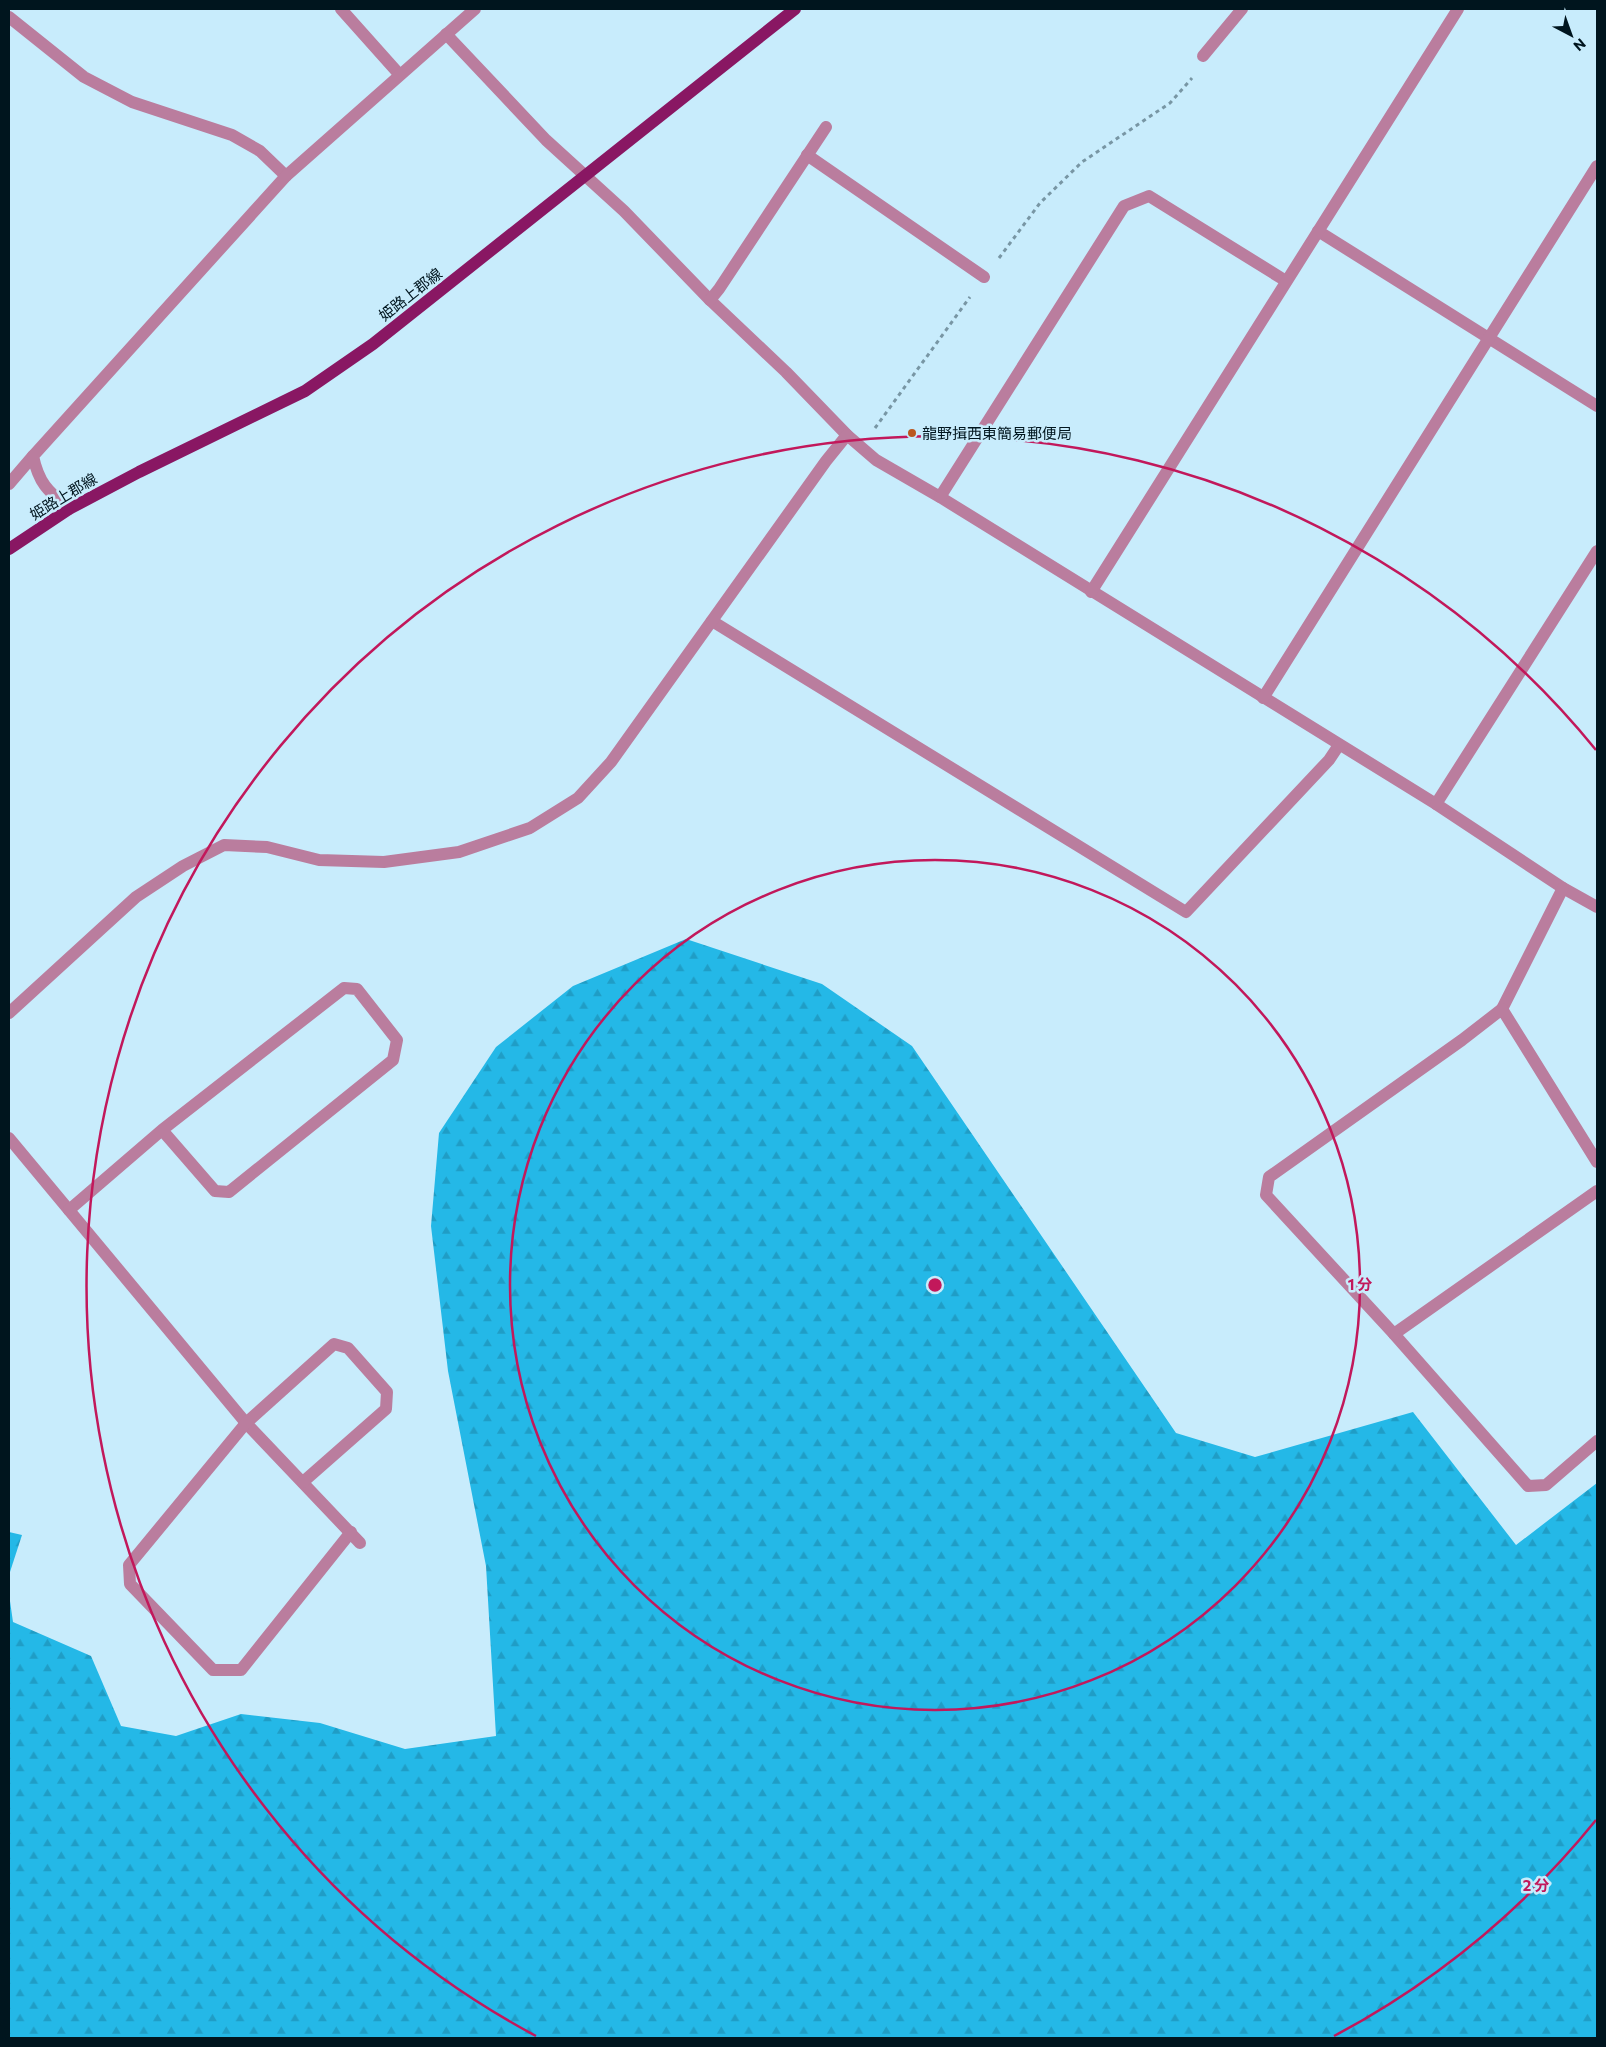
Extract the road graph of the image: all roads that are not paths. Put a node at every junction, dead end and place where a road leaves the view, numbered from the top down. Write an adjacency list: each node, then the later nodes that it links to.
1 (341, 9): 9 (street)
2 (475, 9): 7 (street)
3 (794, 9): 13 (main road, 姫路上郡線)
4 (1242, 9): 8 (street)
5 (1458, 9): 15 (street)
6 (9, 17): 14 (street)
7 (446, 34): 9 (street); 13 (street)
8 (1203, 56)
9 (399, 74): 14 (street)
10 (826, 127): 11 (street)
11 (807, 155): 16 (street); 18 (street)
12 (1597, 166): 19 (street)
13 (586, 175): 18 (street); 25 (main road, 姫路上郡線)
14 (286, 176): 22 (street)
15 (1318, 231): 17 (street); 19 (street)
16 (984, 277)
17 (1286, 281): 24 (street); 28 (street)
18 (710, 300): 21 (street)
19 (1489, 340): 20 (street); 30 (street)
20 (1597, 406)
21 (847, 435): 24 (street); 29 (street)
22 (33, 456): 23 (street); 25 (street)
23 (9, 484)
24 (940, 497): 28 (street)
25 (69, 509): 26 (main road, 姫路上郡線)
26 (9, 549)
27 (1597, 550): 32 (street)
28 (1091, 592): 30 (street)
29 (712, 621): 31 (street); 36 (street)
30 (1264, 698): 31 (street)
31 (1339, 746): 32 (street)
32 (1436, 804): 33 (street)
33 (1563, 888): 34 (street); 35 (street)
34 (1597, 907)
35 (1502, 1009): 39 (street); 42 (street)
36 (9, 1013)
37 (162, 1130): 37 (street); 41 (street)
38 (9, 1138): 41 (street)
39 (1597, 1162)
40 (1597, 1191): 42 (street)
41 (69, 1210): 43 (street)
42 (1394, 1334): 44 (street)
43 (246, 1422): 45 (street); 45 (street); 46 (street)
44 (1597, 1441)
45 (303, 1482): 46 (street)
46 (351, 1532): 47 (street)
47 (360, 1543)

